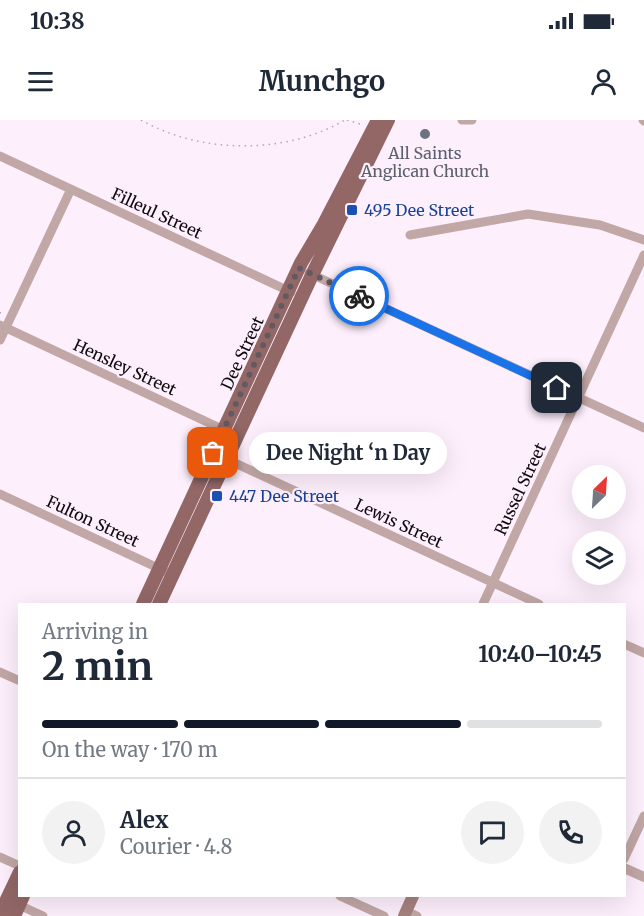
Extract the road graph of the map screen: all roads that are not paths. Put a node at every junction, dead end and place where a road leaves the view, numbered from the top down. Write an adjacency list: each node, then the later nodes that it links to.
1 (462, 120): 2 (street)
2 (472, 120)
3 (380, 122): 9 (main road, Dee Street); 10 (main road, Dee Street)
4 (0, 156): 5 (street, Filleul Street)
5 (71, 189): 11 (street, Filleul Street); 13 (street)
6 (410, 235): 7 (street)
7 (644, 240)
8 (644, 255): 15 (street, Russel Street)
9 (299, 268): 10 (street); 11 (main road, Dee Street)
10 (312, 274): 12 (main road, Dee Street); 15 (street)
11 (289, 291): 12 (street, Filleul Street); 17 (main road, Dee Street)
12 (302, 297): 17 (main road, Dee Street)
13 (3, 326): 14 (street); 17 (street, Hensley Street)
14 (0, 340)
15 (579, 398): 16 (street); 21 (street, Russel Street)
16 (644, 428)
17 (231, 433): 18 (main road, Dee Street)
18 (220, 456): 20 (main road, Dee Street); 21 (street, Lewis Street)
19 (0, 494): 20 (street, Fulton Street)
20 (166, 572): 22 (main road, Dee Street); 23 (main road, Dee Street)
21 (493, 583): 24 (street, Russel Street); 25 (street, Lewis Street)
22 (144, 603)
23 (159, 603)
24 (483, 603)
25 (537, 603)
26 (626, 645): 27 (street)
27 (644, 653)
28 (0, 672): 29 (street)
29 (18, 680)
30 (644, 816): 31 (street)
31 (626, 855)
32 (0, 857): 33 (street)
33 (18, 865)
34 (626, 869): 36 (street)
35 (18, 876): 40 (main road)
36 (644, 877)
37 (342, 897): 43 (street)
38 (413, 897): 41 (main road)
39 (19, 905): 42 (street)
40 (0, 914)
41 (409, 914)
42 (43, 916)
43 (384, 916)

